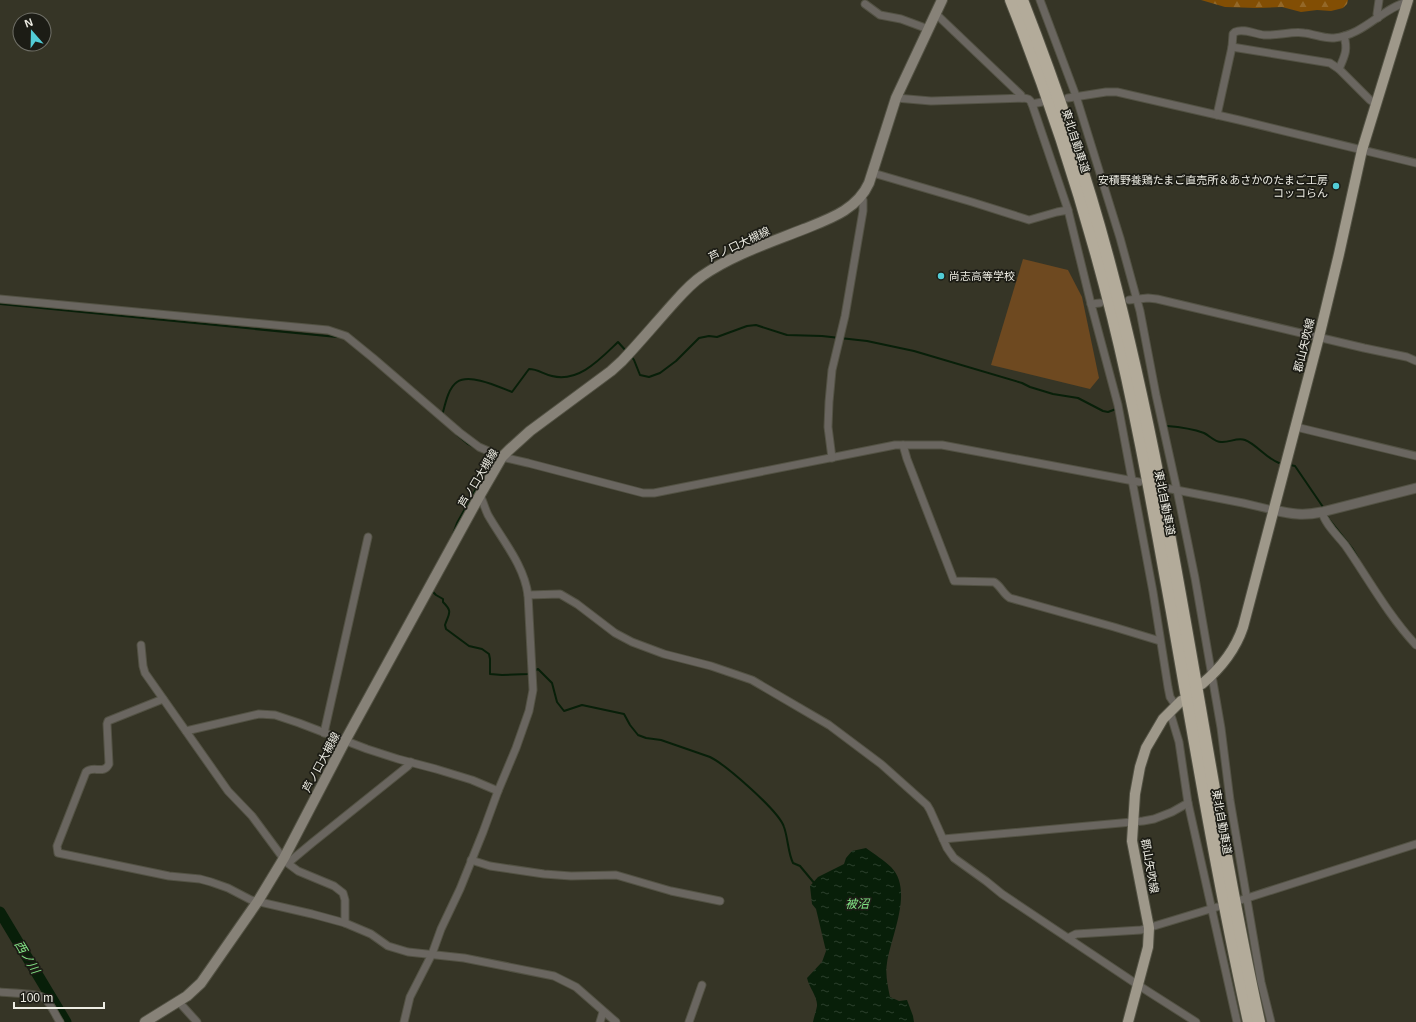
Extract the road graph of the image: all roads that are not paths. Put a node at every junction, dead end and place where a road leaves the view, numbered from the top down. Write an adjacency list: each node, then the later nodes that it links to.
1 (942, 0): 8 (main road, 芦ノ口大槻線)
2 (1011, 0): 88 (highway, 東北自動車道)
3 (1022, 0): 89 (highway, 東北自動車道)
4 (1040, 0): 14 (street)
5 (1379, 0): 9 (street)
6 (1408, 1): 9 (street); 20 (main road, 郡山矢吹線)
7 (865, 4): 10 (street)
8 (936, 13): 10 (main road, 芦ノ口大槻線); 16 (street)
9 (1378, 18): 11 (street)
10 (928, 29): 15 (main road, 芦ノ口大槻線)
11 (1344, 36): 12 (street); 13 (street)
12 (1232, 47): 13 (street); 21 (street)
13 (1340, 69): 20 (street)
14 (1076, 96): 17 (street); 21 (street); 28 (street)
15 (896, 98): 16 (street); 24 (main road, 芦ノ口大槻線)
16 (1022, 98): 19 (street)
17 (1068, 98)
18 (1042, 102): 19 (street)
19 (1032, 104): 26 (street)
20 (1376, 104): 22 (main road, 郡山矢吹線)
21 (1217, 115): 22 (street)
22 (1362, 150): 23 (street); 31 (main road, 郡山矢吹線)
23 (1416, 163)
24 (872, 173): 25 (main road, 芦ノ口大槻線); 26 (street)
25 (861, 196): 36 (main road, 芦ノ口大槻線); 37 (street)
26 (1068, 210): 30 (street)
27 (0, 299): 36 (street)
28 (1133, 299): 31 (street); 41 (street)
29 (1100, 303): 30 (street)
30 (1091, 304): 38 (street)
31 (1318, 337): 32 (street); 33 (main road, 郡山矢吹線)
32 (1416, 361)
33 (1296, 427): 35 (street); 43 (main road, 郡山矢吹線)
34 (903, 445): 37 (street); 38 (street); 47 (street)
35 (1416, 456)
36 (502, 458): 37 (street); 42 (main road, 芦ノ口大槻線)
37 (832, 458)
38 (1136, 482): 47 (street)
39 (1166, 488): 41 (street)
40 (1416, 488): 44 (street)
41 (1177, 490): 43 (street); 50 (street)
42 (480, 495): 46 (street); 56 (main road, 芦ノ口大槻線)
43 (1273, 510): 44 (street); 50 (main road, 郡山矢吹線)
44 (1322, 512): 49 (street)
45 (368, 537): 55 (street)
46 (528, 595): 58 (street); 61 (street)
47 (1160, 641): 53 (street)
48 (141, 645): 52 (street)
49 (1416, 645)
50 (1212, 676): 51 (main road, 郡山矢吹線); 65 (street)
51 (1202, 684)
52 (163, 698): 54 (street); 67 (street)
53 (1176, 706): 59 (street); 60 (main road, 郡山矢吹線)
54 (186, 731): 55 (street); 64 (street)
55 (324, 733): 56 (street)
56 (345, 741): 57 (street); 64 (main road, 芦ノ口大槻線)
57 (411, 762): 58 (street); 64 (street)
58 (498, 791): 63 (street)
59 (1188, 803): 60 (street); 68 (street)
60 (1133, 821): 61 (street); 70 (main road, 郡山矢吹線)
61 (943, 839): 71 (street)
62 (1416, 844): 65 (street)
63 (471, 860): 66 (street); 72 (street)
64 (286, 861): 67 (main road, 芦ノ口大槻線); 69 (street)
65 (1244, 899): 90 (street)
66 (720, 901)
67 (258, 902): 69 (street); 76 (main road, 芦ノ口大槻線)
68 (1214, 908): 70 (street); 87 (street)
69 (345, 923): 72 (street)
70 (1149, 928): 71 (street); 74 (main road, 郡山矢吹線)
71 (1068, 938): 74 (street)
72 (432, 954): 77 (street); 81 (street)
73 (702, 985): 84 (street)
74 (1138, 985): 85 (main road, 郡山矢吹線); 86 (street)
75 (0, 992): 78 (street)
76 (178, 1001): 79 (main road, 芦ノ口大槻線); 80 (street)
77 (603, 1012): 82 (street); 83 (street)
78 (60, 1022)
79 (145, 1022)
80 (197, 1022)
81 (404, 1022)
82 (600, 1022)
83 (616, 1022)
84 (689, 1022)
85 (1128, 1022)
86 (1196, 1022)
87 (1237, 1022)
88 (1249, 1022)
89 (1259, 1022)
90 (1271, 1022)

